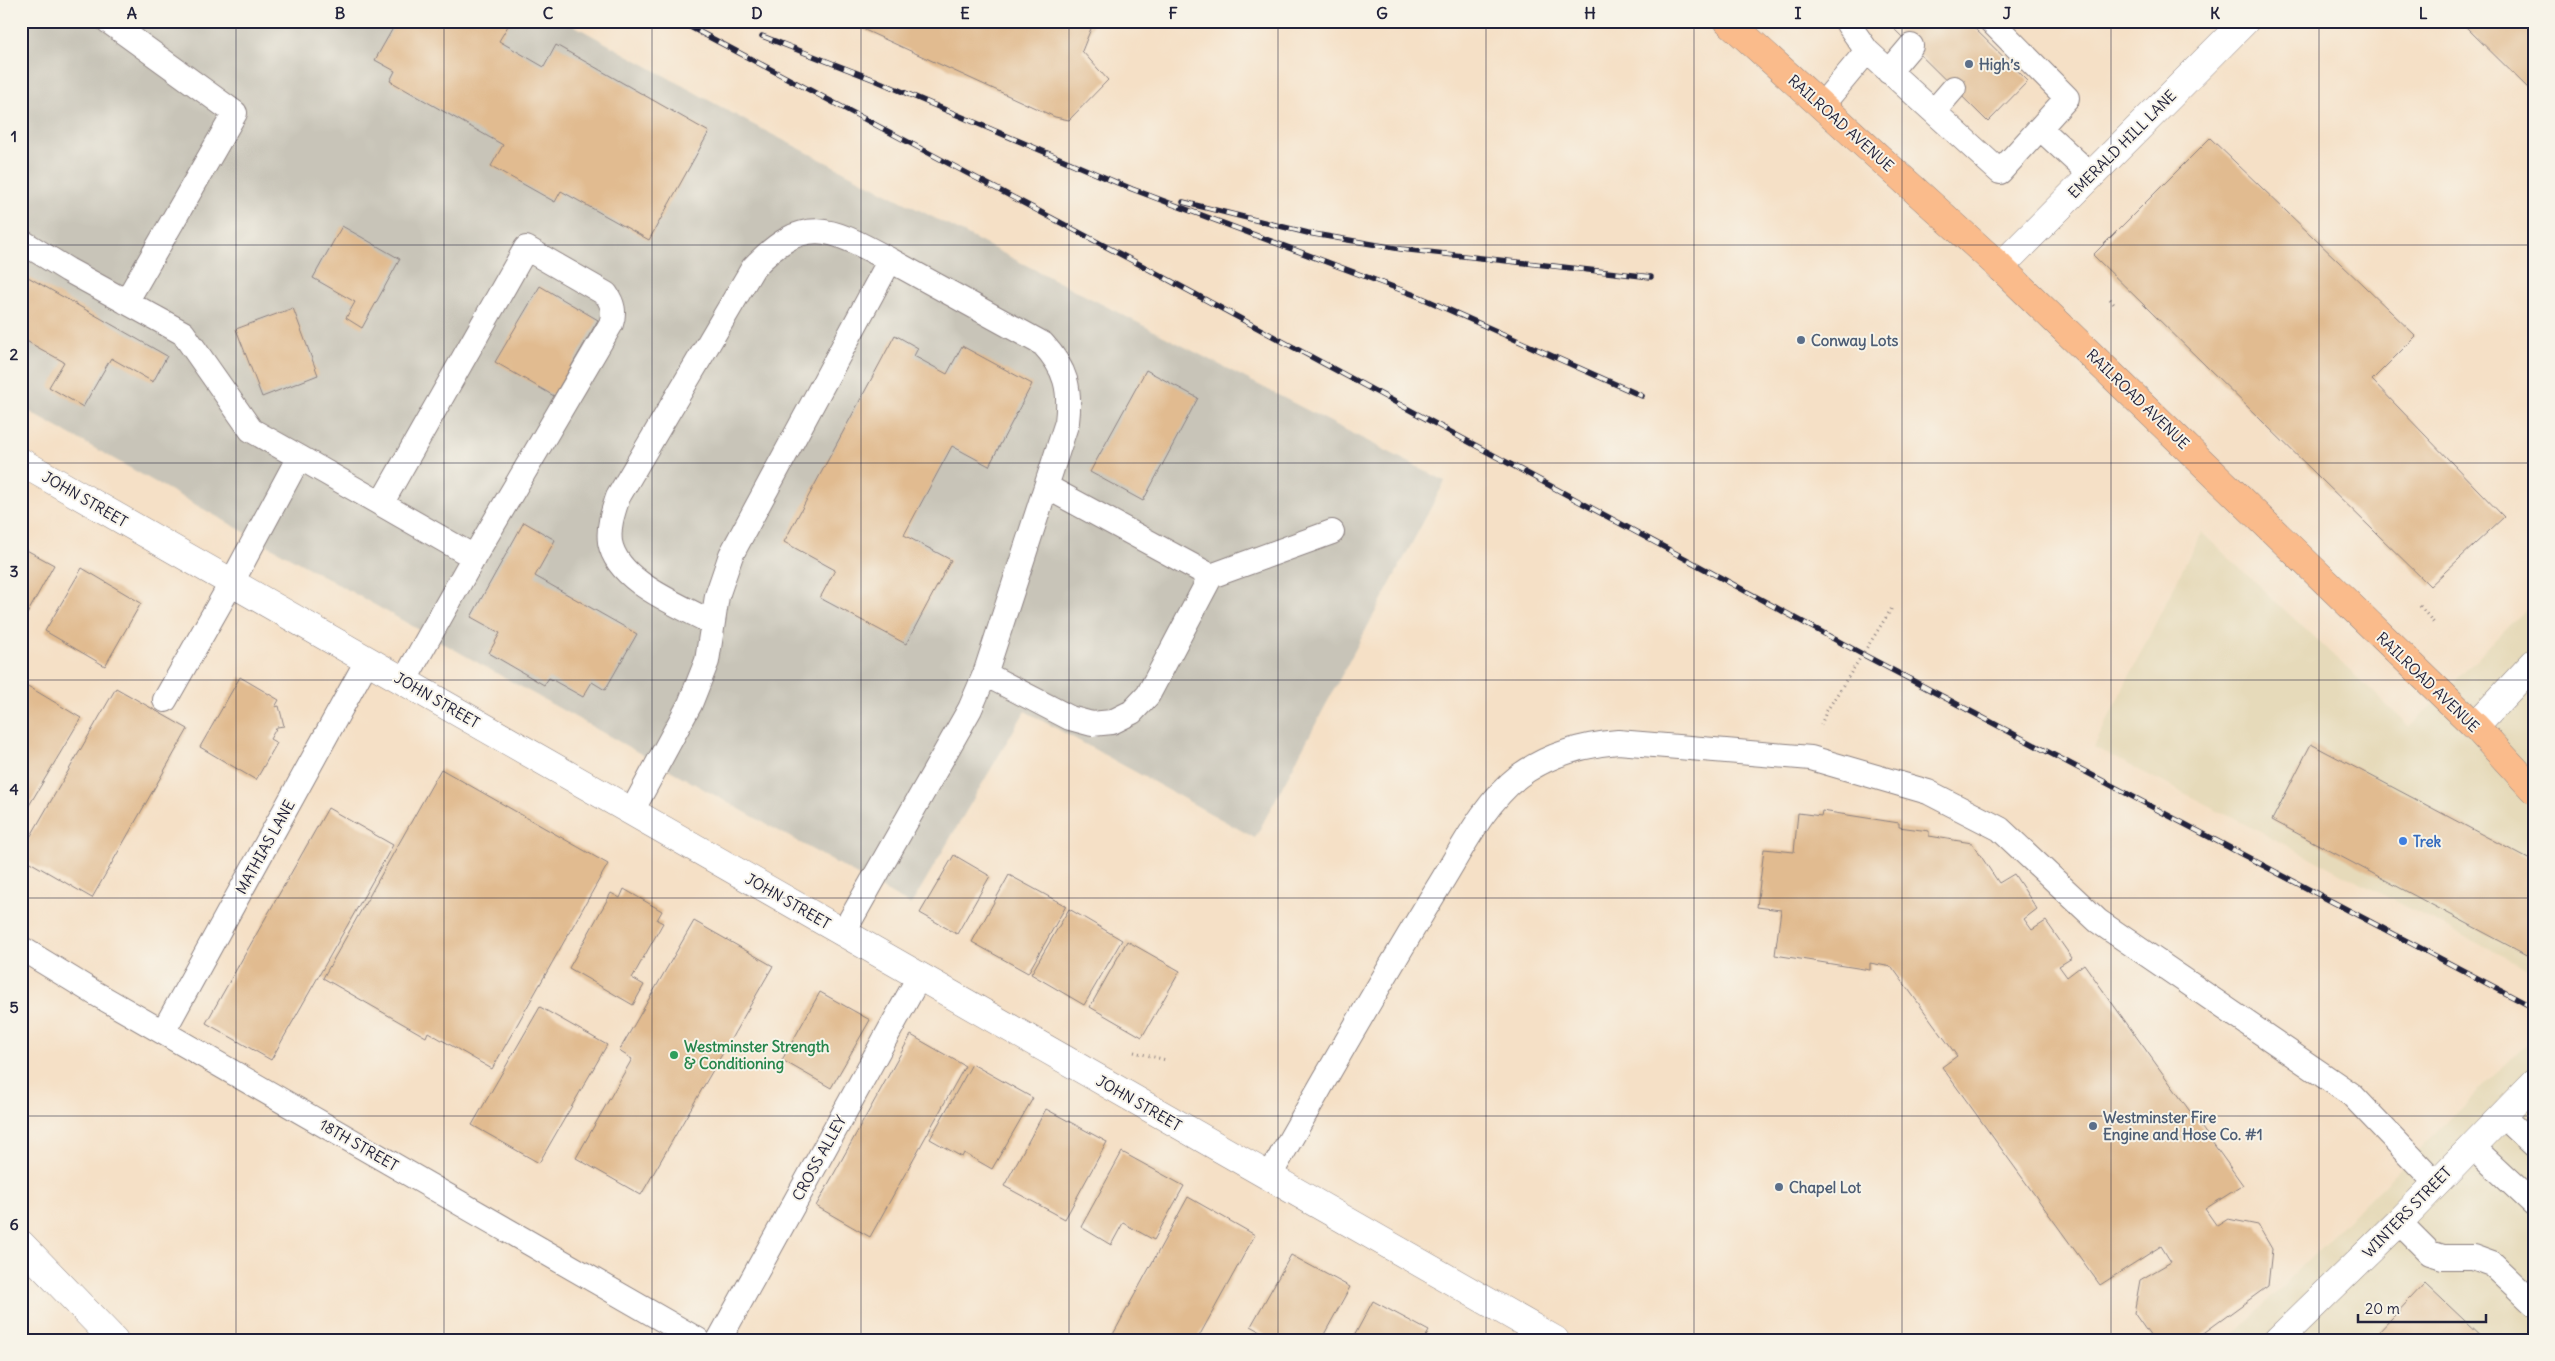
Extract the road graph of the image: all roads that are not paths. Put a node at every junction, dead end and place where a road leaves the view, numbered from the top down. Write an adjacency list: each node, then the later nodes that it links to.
1 (108, 21): 17 (lane)
2 (1728, 21): 10 (highway, RAILROAD AVENUE)
3 (1848, 21): 7 (lane)
4 (2245, 21): 13 (street, EMERALD HILL LANE)
5 (1996, 34): 12 (lane)
6 (1911, 46): 8 (lane)
7 (1867, 52): 8 (lane); 10 (lane)
8 (1889, 72): 11 (lane)
9 (1954, 88): 11 (lane)
10 (1822, 105): 16 (highway, RAILROAD AVENUE)
11 (1934, 111): 12 (lane)
12 (2040, 128): 13 (lane)
13 (2091, 175): 16 (street, EMERALD HILL LANE)
14 (21, 241): 17 (lane)
15 (890, 260): 20 (lane); 26 (lane); 26 (lane)
16 (2000, 267): 32 (highway, RAILROAD AVENUE)
17 (126, 302): 18 (lane)
18 (298, 457): 21 (lane); 25 (lane)
19 (21, 462): 25 (street, JOHN STREET)
20 (1047, 487): 24 (lane); 29 (lane)
21 (381, 504): 23 (lane); 23 (lane)
22 (1332, 532): 24 (lane)
23 (474, 557): 30 (lane)
24 (1211, 576): 29 (lane)
25 (232, 582): 27 (street, JOHN STREET); 31 (lane)
26 (712, 624): 34 (lane)
27 (367, 661): 30 (street, JOHN STREET); 38 (lane, MATHIAS LANE)
28 (2534, 663): 32 (street)
29 (985, 674): 35 (lane)
30 (404, 681): 34 (street, JOHN STREET)
31 (165, 700)
32 (2475, 726): 33 (highway, RAILROAD AVENUE)
33 (2534, 790)
34 (632, 811): 35 (street, JOHN STREET)
35 (843, 933): 37 (street, JOHN STREET)
36 (21, 948): 38 (lane, 18TH STREET)
37 (919, 977): 43 (street, JOHN STREET); 51 (lane, CROSS ALLEY)
38 (163, 1032): 50 (lane, 18TH STREET)
39 (2534, 1083): 40 (street, WINTERS STREET)
40 (2503, 1116): 41 (lane); 42 (street, WINTERS STREET)
41 (2534, 1145)
42 (2472, 1146): 44 (street, WINTERS STREET); 45 (lane)
43 (1269, 1177): 44 (lane); 52 (street, JOHN STREET)
44 (2435, 1182): 46 (street, WINTERS STREET)
45 (2534, 1204)
46 (2399, 1222): 48 (lane); 53 (street, WINTERS STREET)
47 (21, 1244): 49 (street)
48 (2534, 1304)
49 (114, 1340)
50 (698, 1340)
51 (719, 1340)
52 (1555, 1340)
53 (2278, 1340)

